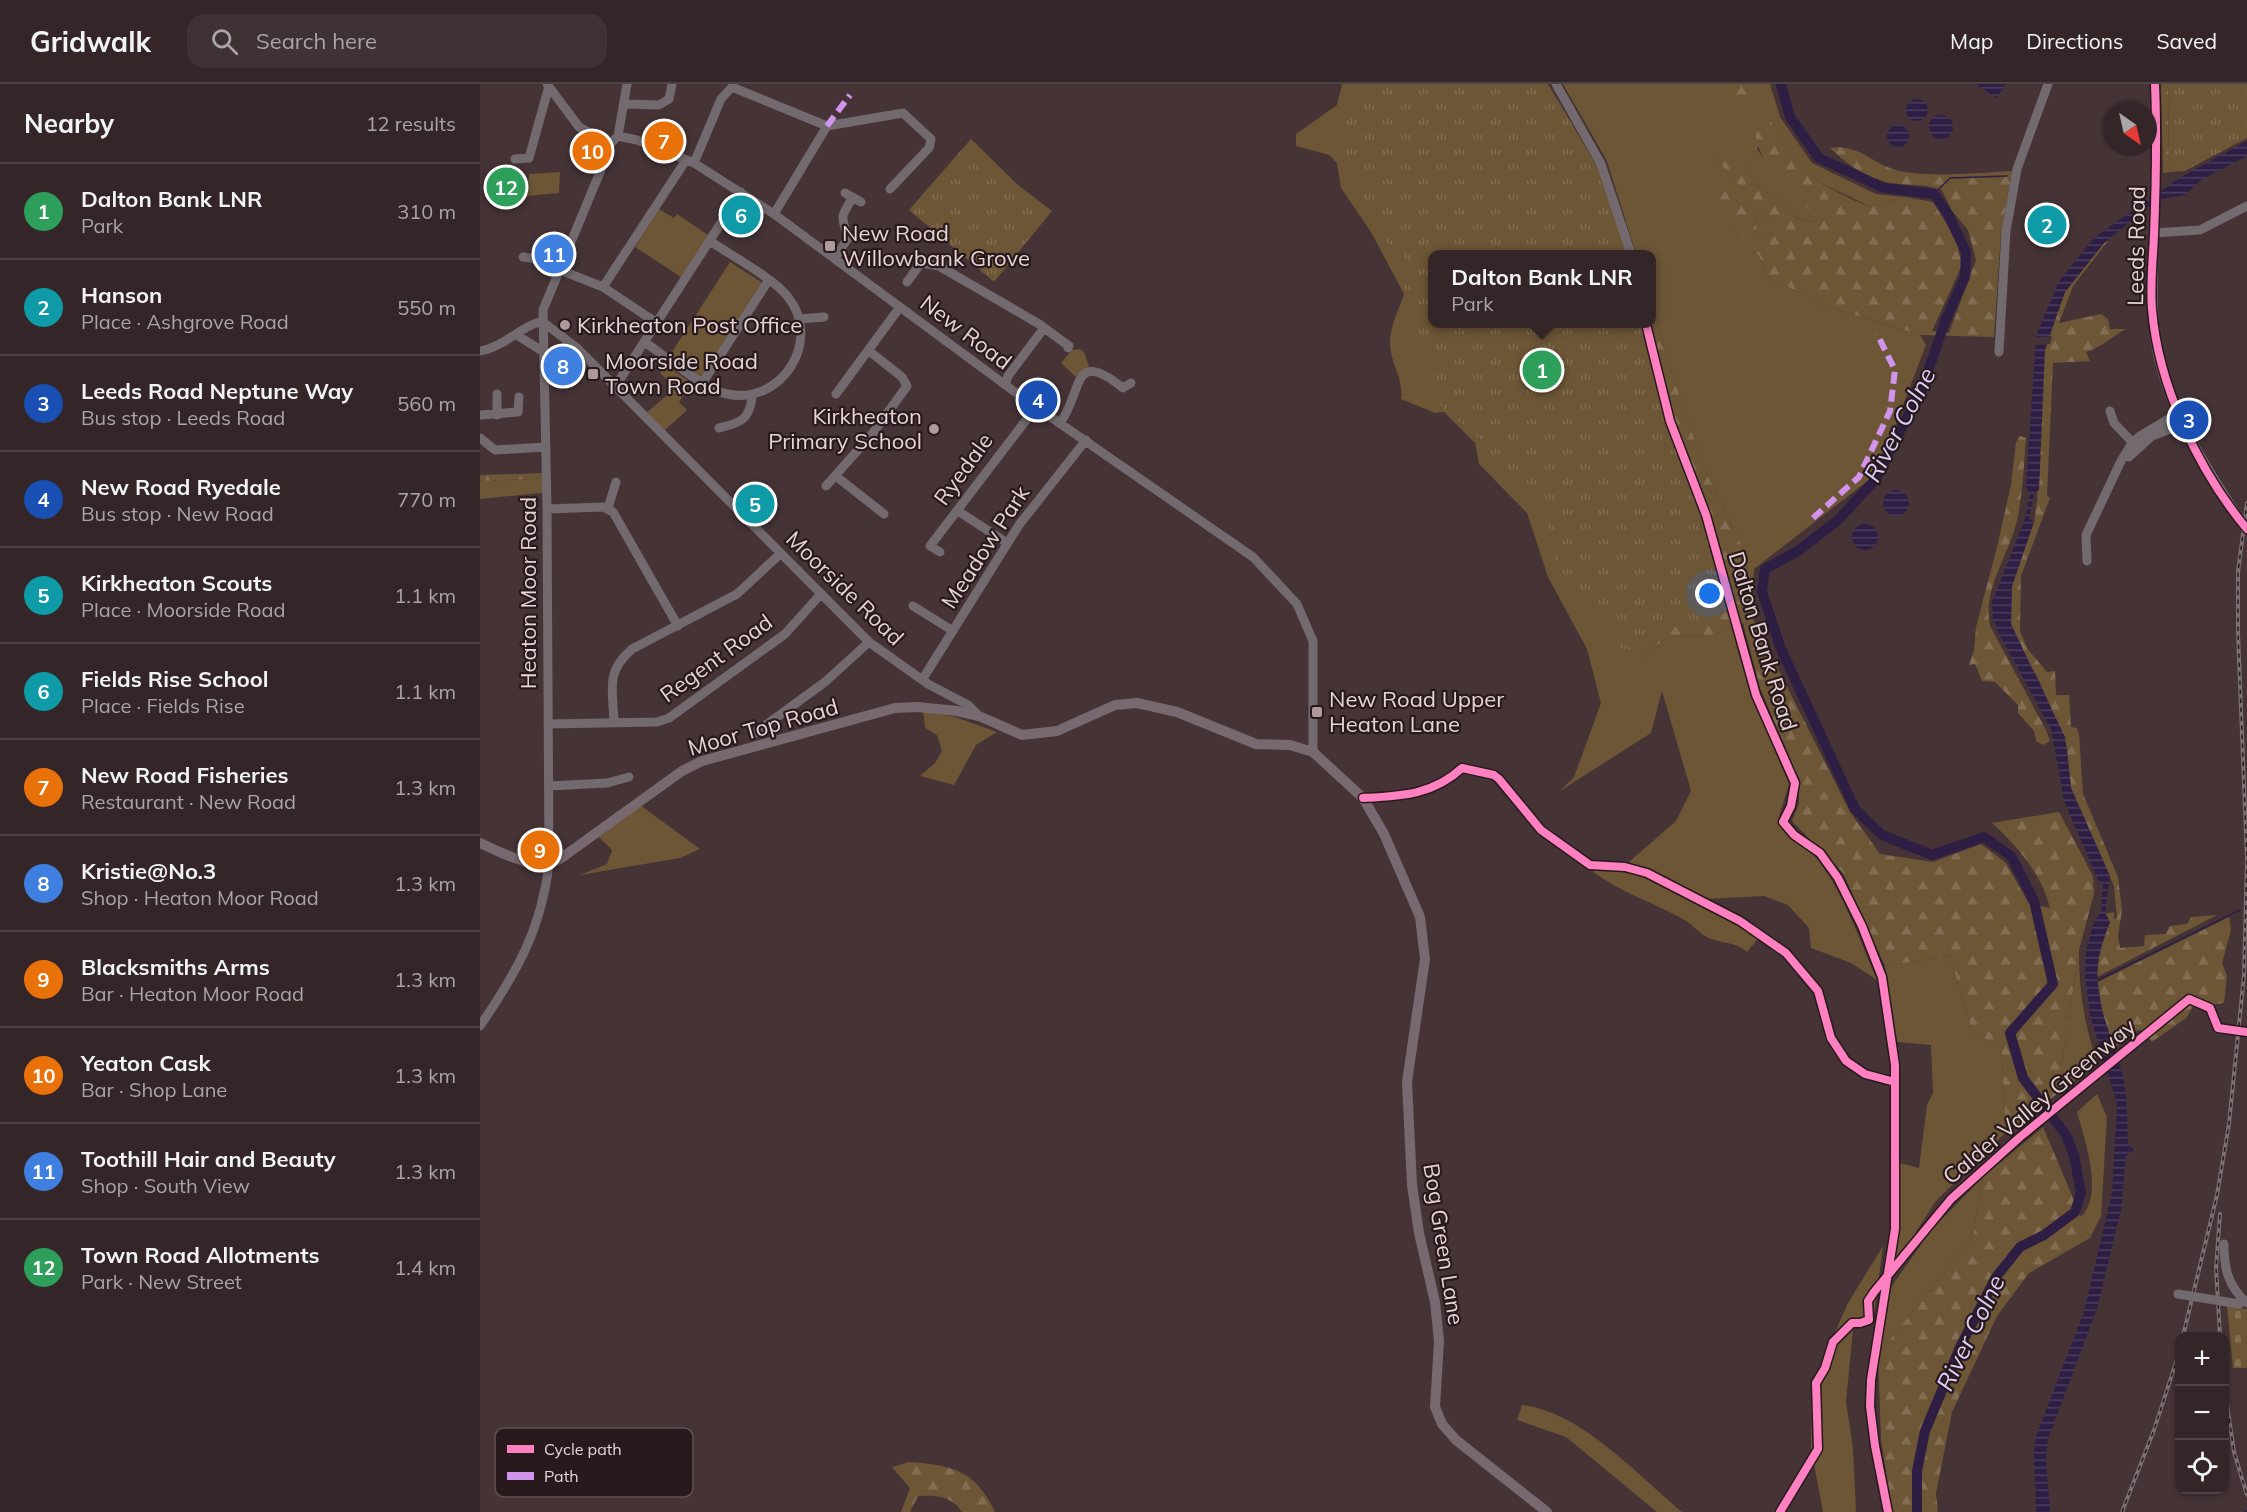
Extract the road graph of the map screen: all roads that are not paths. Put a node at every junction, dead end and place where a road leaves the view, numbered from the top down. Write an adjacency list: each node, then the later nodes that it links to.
1 (627, 84): 7 (street)
2 (672, 84): 7 (street)
3 (1556, 84): 20 (street)
4 (2048, 84): 40 (street)
5 (2155, 84): 18 (main road, Leeds Road)
6 (548, 85): 10 (street); 11 (street)
7 (625, 104): 9 (street)
8 (827, 126): 12 (street); 13 (street); 17 (street)
9 (618, 136): 10 (street); 12 (street, New Road)
10 (607, 147): 23 (street, Heaton Moor Road)
11 (515, 159)
12 (690, 162): 14 (street, New Road); 26 (street)
13 (891, 184)
14 (741, 192): 17 (street, New Road); 19 (street)
15 (853, 198): 22 (street)
16 (2247, 206): 18 (street)
17 (774, 214): 22 (street, New Road)
18 (2154, 233): 53 (main road, Leeds Road)
19 (710, 241): 24 (street); 31 (street)
20 (1629, 250)
21 (523, 256): 23 (street)
22 (835, 258): 27 (street, New Road)
23 (561, 266): 26 (street); 30 (street, Heaton Moor Road)
24 (768, 281): 29 (street); 41 (street)
25 (907, 282): 32 (street)
26 (603, 287): 31 (street)
27 (900, 307): 39 (street); 42 (street, New Road)
28 (824, 317): 29 (street)
29 (800, 319): 47 (street)
30 (543, 322): 34 (street); 38 (street, Heaton Moor Road); 43 (street, Moorside Road)
31 (657, 323): 35 (street)
32 (1044, 328): 36 (street); 42 (street)
33 (1647, 328): 96 (street, Dalton Bank Road)
34 (517, 335): 37 (street); 38 (street)
35 (645, 343): 41 (street); 43 (street)
36 (1068, 348)
37 (480, 351)
38 (542, 351): 60 (street, Heaton Moor Road)
39 (869, 351): 46 (street); 62 (street)
40 (1999, 352)
41 (703, 382): 47 (street)
42 (1005, 385): 49 (street, New Road)
43 (615, 387): 72 (street, Moorside Road)
44 (1126, 388): 54 (street)
45 (497, 394): 52 (street)
46 (836, 394)
47 (752, 396): 55 (street)
48 (519, 397): 52 (street)
49 (1036, 406): 54 (street, New Road); 67 (street, Ryedale)
50 (2110, 411): 59 (street)
51 (480, 415): 52 (street)
52 (497, 415)
53 (2181, 419): 57 (street); 59 (street); 69 (main road, Leeds Road, bridge)
54 (1060, 423): 58 (street, New Road)
55 (719, 428)
56 (480, 438): 60 (street)
57 (2150, 438): 59 (street); 61 (street)
58 (1086, 440): 70 (street, Meadow Park); 84 (street, New Road)
59 (2132, 443): 61 (street)
60 (546, 447): 66 (street, Heaton Moor Road)
61 (2117, 473): 73 (street)
62 (837, 477): 64 (street); 68 (street)
63 (616, 481): 65 (street)
64 (826, 486)
65 (609, 508): 66 (street); 76 (street)
66 (547, 509): 82 (street, Heaton Moor Road)
67 (957, 511): 70 (street); 71 (street, Ryedale)
68 (884, 514)
69 (2247, 529)
70 (1007, 543): 77 (street, Meadow Park)
71 (940, 552)
72 (780, 554): 74 (street, Moorside Road); 76 (street)
73 (2087, 561)
74 (820, 595): 78 (street, Moorside Road); 81 (street, Regent Road)
75 (913, 606): 77 (street)
76 (678, 626): 81 (street)
77 (953, 631): 79 (street, Meadow Park)
78 (868, 642): 79 (street, Moorside Road); 83 (street)
79 (922, 680): 80 (street, Moorside Road)
80 (979, 716): 84 (main road, Moor Top Road); 90 (main road, Moor Top Road)
81 (614, 722): 82 (street, Regent Road)
82 (548, 724): 87 (street, Heaton Moor Road)
83 (755, 733)
84 (1313, 752): 88 (main road, Bog Green Lane)
85 (629, 777): 87 (street)
86 (1499, 779): 88 (street)
87 (549, 786): 90 (street, Heaton Moor Road)
88 (1363, 798): 95 (main road, Bog Green Lane)
89 (480, 843): 90 (main road)
90 (549, 863): 91 (street, Heaton Moor Road)
91 (480, 1026)
92 (2224, 1244): 94 (street)
93 (2178, 1294): 94 (street, bridge)
94 (2244, 1304)
95 (1547, 1512)
96 (1888, 1512)

